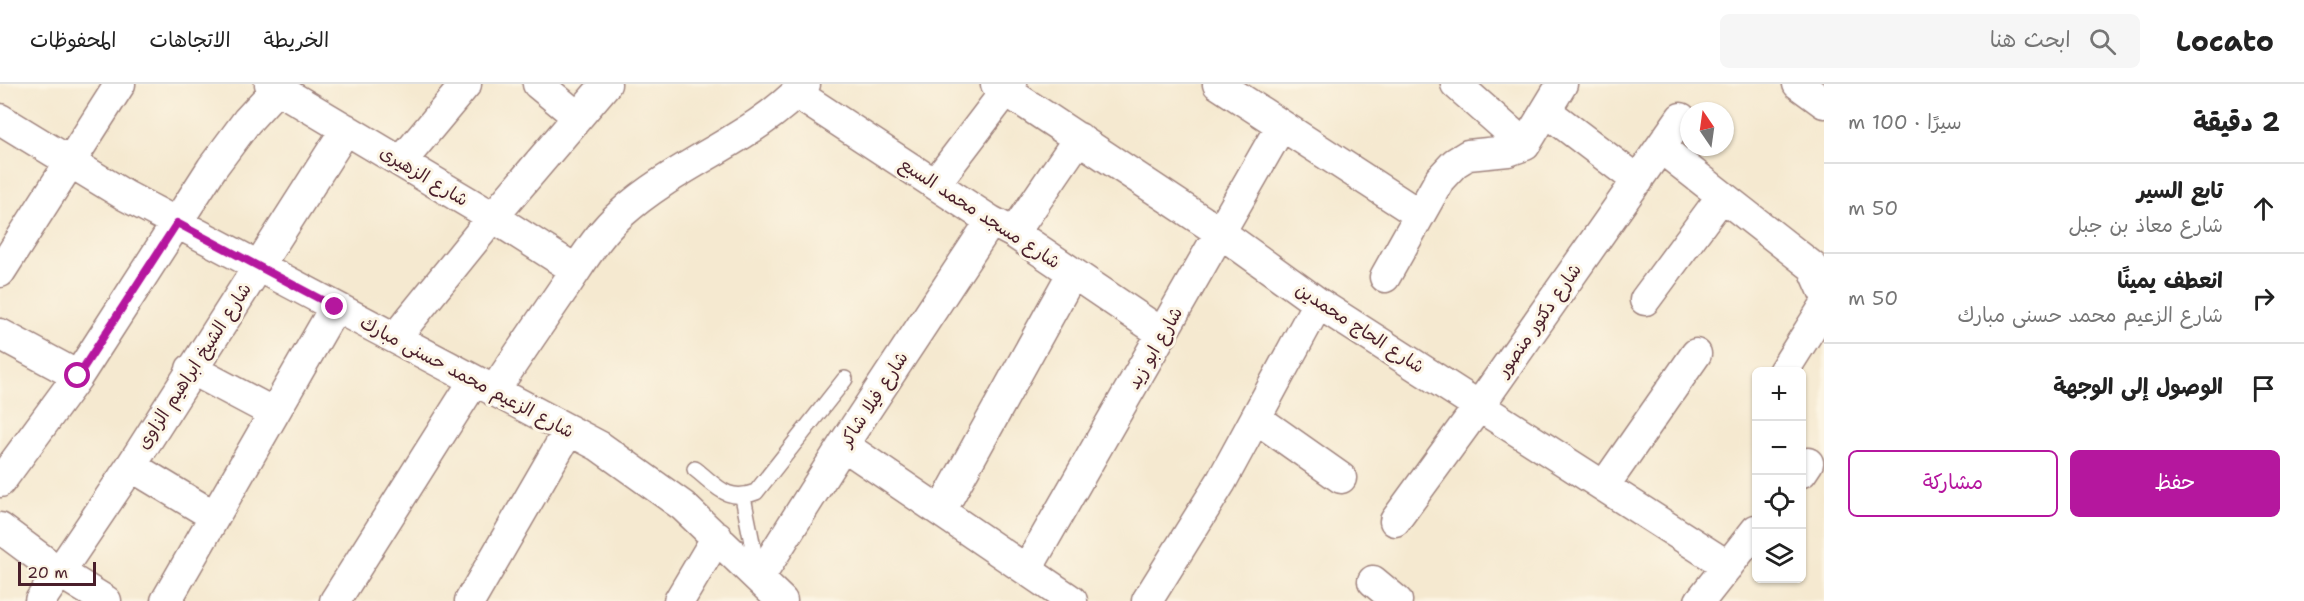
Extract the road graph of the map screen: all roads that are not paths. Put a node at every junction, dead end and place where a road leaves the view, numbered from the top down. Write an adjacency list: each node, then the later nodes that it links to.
1 (120, 84): 22 (street)
2 (466, 84): 23 (street)
3 (538, 84): 14 (street)
4 (606, 84): 14 (street)
5 (1218, 84): 17 (street)
6 (1456, 84): 20 (street)
7 (1562, 84): 13 (street)
8 (1798, 84): 12 (street)
9 (276, 85): 18 (street, شارع الزهيرى); 29 (street)
10 (1004, 86): 19 (street, شارع الحاج محمدين); 25 (street)
11 (791, 90): 25 (street, شارع مسجد محمد السبع); 33 (street)
12 (1824, 103)
13 (1546, 111): 20 (street); 24 (street)
14 (578, 117): 28 (street)
15 (0, 119): 22 (street, شارع الزعيم محمد حسنى مبارك)
16 (1680, 120): 21 (street, شارع دكتور منصور)
17 (1281, 126): 27 (street); 31 (street, شارع ابو زيد)
18 (346, 129): 23 (street, شارع الزهيرى); 32 (street, شارع الشيخ ابراهيم الزاوى)
19 (1079, 138): 30 (street, شارع فيلا شاكر); 31 (street, شارع الحاج محمدين)
20 (1525, 145): 27 (street)
21 (1661, 148): 24 (street, شارع دكتور منصور); 26 (street)
22 (69, 162): 29 (street, شارع الزعيم محمد حسنى مبارك); 34 (street)
23 (401, 162): 28 (street, شارع الزهيرى)
24 (1638, 181): 51 (street, شارع دكتور منصور)
25 (935, 184): 30 (street, شارع مسجد محمد السبع)
26 (1722, 196): 37 (street); 38 (street)
27 (1420, 215): 36 (street)
28 (493, 217): 33 (street, شارع الزهيرى); 44 (street)
29 (177, 223): 32 (street, شارع الزعيم محمد حسنى مبارك); 48 (street)
30 (1002, 227): 35 (street, شارع مسجد محمد السبع); 55 (street, شارع فيلا شاكر)
31 (1221, 233): 39 (street, شارع الحاج محمدين); 43 (street, شارع ابو زيد)
32 (258, 266): 40 (street, شارع الزعيم محمد حسنى مبارك); 47 (street, شارع الشيخ ابراهيم الزاوى)
33 (576, 270): 50 (street)
34 (0, 272)
35 (1072, 274): 43 (street, شارع مسجد محمد السبع); 62 (street)
36 (1385, 277)
37 (1824, 292)
38 (1645, 300)
39 (1318, 303): 51 (street, شارع الحاج محمدين); 53 (street)
40 (335, 307): 44 (street, شارع الزعيم محمد حسنى مبارك); 52 (street)
41 (1824, 307): 46 (street)
42 (0, 334): 48 (street)
43 (1163, 334): 69 (street, شارع ابو زيد)
44 (395, 338): 50 (street, شارع الزعيم محمد حسنى مبارك)
45 (1696, 354): 60 (street)
46 (1786, 367)
47 (191, 369): 52 (street); 56 (street, شارع الشيخ ابراهيم الزاوى)
48 (78, 376): 59 (street)
49 (844, 379): 61 (lane)
50 (484, 386): 54 (street, شارع الزعيم محمد حسنى مبارك); 76 (street)
51 (1479, 406): 60 (street, شارع الحاج محمدين); 64 (street, شارع دكتور منصور)
52 (274, 413): 63 (street)
53 (1256, 418): 58 (street); 81 (street)
54 (568, 430): 67 (street, شارع الزعيم محمد حسنى مبارك); 77 (street)
55 (843, 445): 62 (street); 71 (street, شارع فيلا شاكر)
56 (131, 466): 63 (street); 70 (street, شارع الشيخ ابراهيم الزاوى)
57 (695, 469): 61 (lane)
58 (1341, 478)
59 (0, 482)
60 (1604, 486): 68 (street, شارع الحاج محمدين)
61 (743, 496): 71 (lane)
62 (941, 511): 69 (street)
63 (214, 516): 75 (street)
64 (1395, 521)
65 (0, 528): 70 (street)
66 (1752, 535): 68 (street)
67 (717, 537): 71 (street, شارع الزعيم محمد حسنى مبارك); 78 (street)
68 (1728, 566): 83 (street)
69 (1027, 570): 80 (street)
70 (59, 572): 73 (street, شارع الشيخ ابراهيم الزاوى); 74 (street)
71 (759, 578): 79 (street, شارع الزعيم محمد حسنى مبارك)
72 (1373, 581): 82 (street)
73 (40, 601)
74 (106, 601)
75 (166, 601)
76 (335, 601)
77 (470, 601)
78 (679, 601)
79 (782, 601)
80 (1072, 601)
81 (1147, 601)
82 (1396, 601)
83 (1700, 601)

